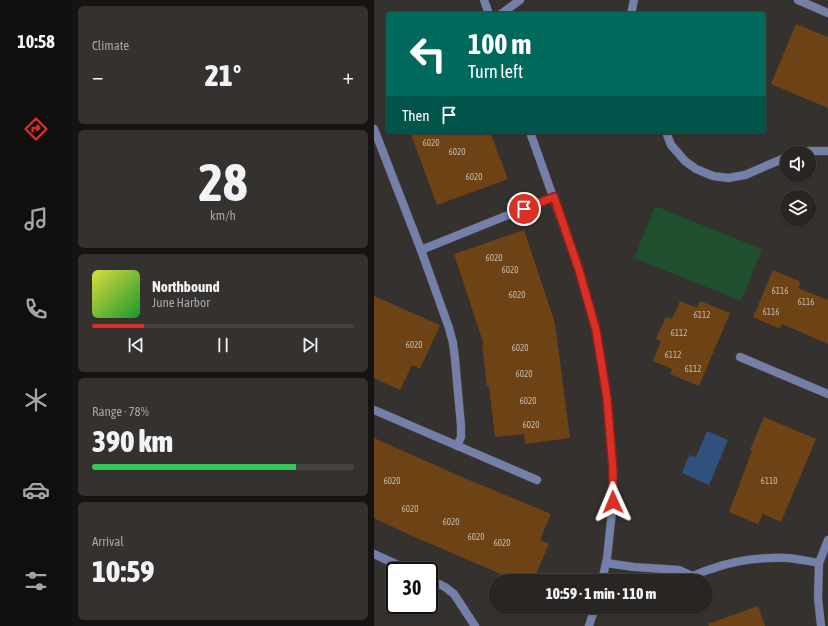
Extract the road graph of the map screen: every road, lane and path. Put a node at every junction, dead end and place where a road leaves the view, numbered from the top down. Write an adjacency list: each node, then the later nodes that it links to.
1 (484, 0): 5 (street)
2 (520, 0): 6 (street)
3 (634, 0): 7 (street)
4 (798, 0): 8 (street)
5 (488, 12)
6 (504, 12)
7 (632, 12)
8 (828, 13)
9 (374, 129): 16 (street)
10 (531, 134): 15 (street)
11 (667, 134): 14 (street)
12 (816, 151): 13 (street)
13 (828, 151)
14 (780, 160)
15 (554, 197): 16 (street); 25 (street)
16 (421, 250): 20 (street)
17 (740, 357): 18 (street)
18 (828, 394)
19 (374, 410): 20 (street)
20 (457, 446): 21 (street)
21 (537, 480)
22 (828, 540): 26 (street)
23 (374, 554): 24 (street)
24 (391, 562)
25 (606, 563): 27 (street); 28 (street)
26 (819, 563): 29 (street); 34 (street)
27 (604, 574)
28 (684, 574)
29 (699, 574)
30 (438, 584): 32 (street)
31 (593, 614): 33 (street)
32 (475, 626)
33 (589, 626)
34 (821, 626)

